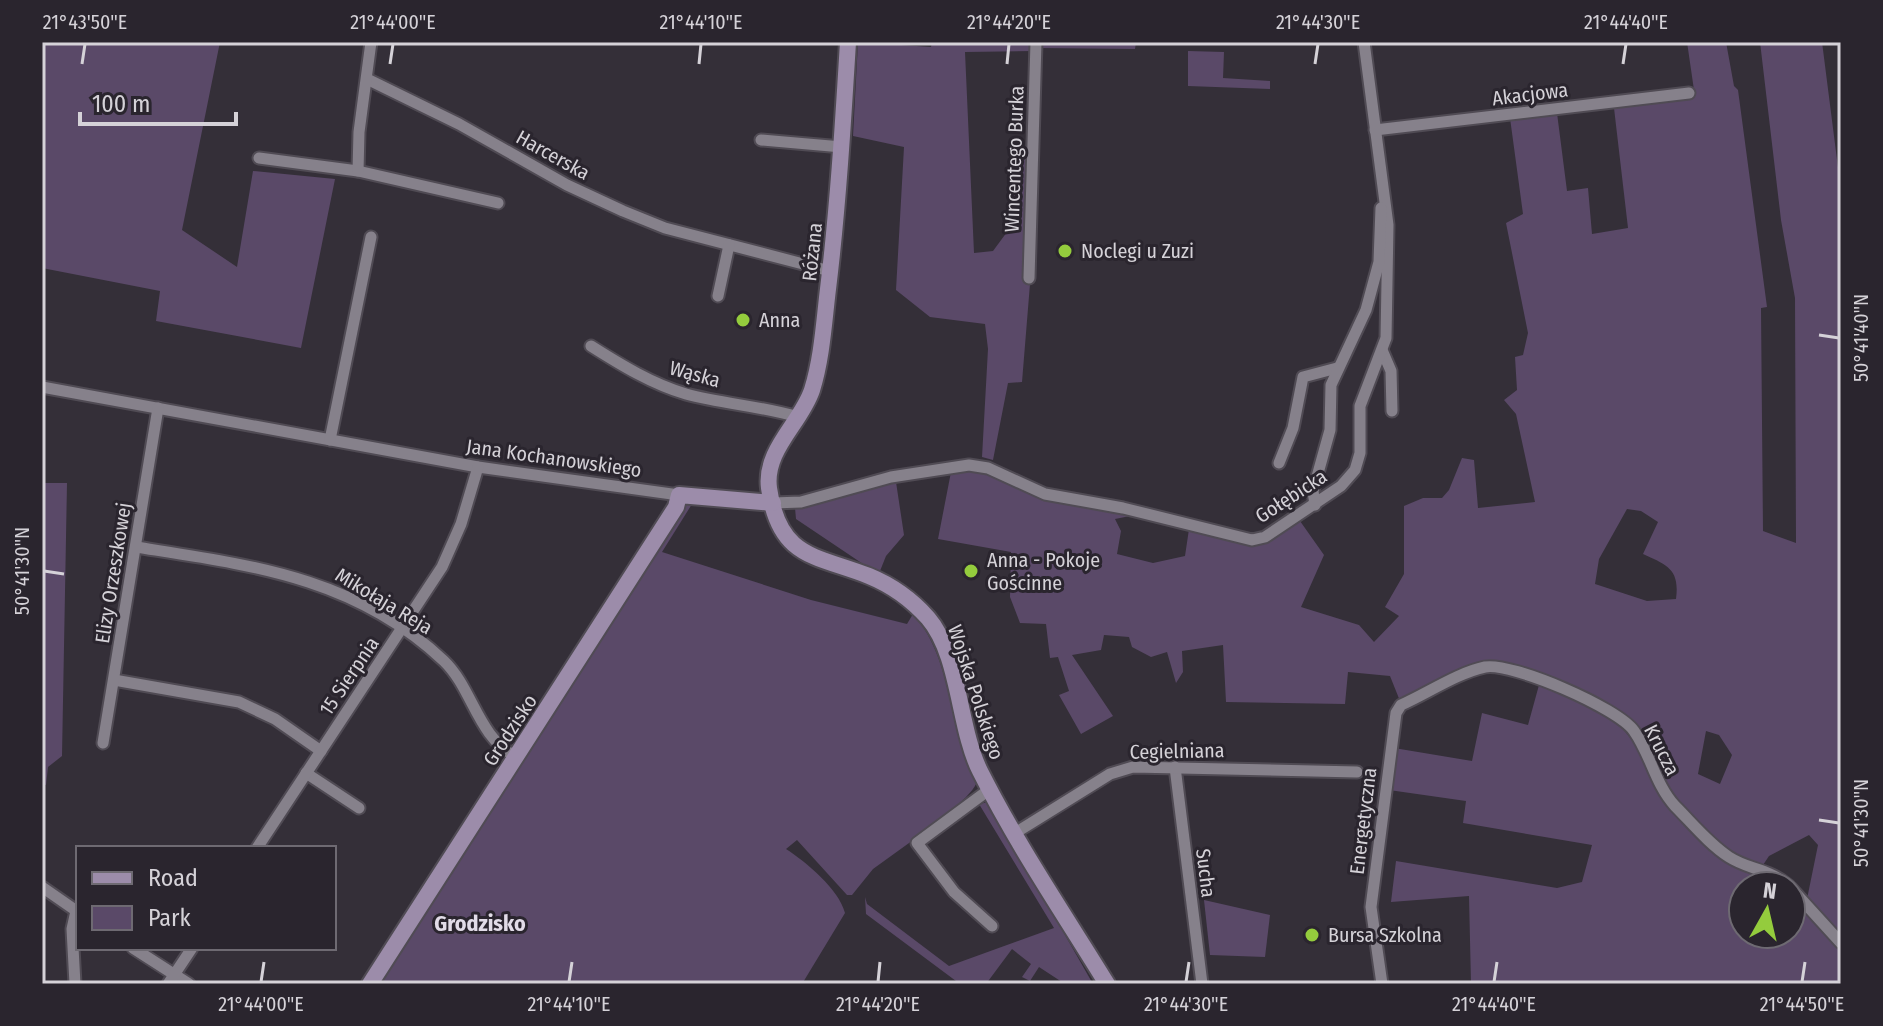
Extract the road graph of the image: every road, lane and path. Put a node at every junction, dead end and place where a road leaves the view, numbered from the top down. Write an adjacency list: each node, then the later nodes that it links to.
1 (371, 42): 5 (street)
2 (848, 42): 9 (street, Różana)
3 (1036, 42): 17 (street, Wincentego Burka)
4 (1364, 42): 7 (street, Gołębicka)
5 (367, 79): 11 (street); 15 (street, Harcerska)
6 (1689, 93): 7 (street, Akacjowa)
7 (1375, 130): 12 (street, Gołębicka)
8 (761, 140): 9 (street)
9 (842, 147): 16 (street, Różana)
10 (259, 158): 11 (street)
11 (358, 171): 13 (street)
12 (1383, 184): 20 (street, Gołębicka); 21 (street)
13 (498, 203)
14 (371, 237): 26 (street)
15 (729, 245): 16 (street, Harcerska); 18 (street)
16 (830, 271): 25 (street, Różana)
17 (1029, 278)
18 (718, 296)
19 (591, 346): 25 (street, Wąska)
20 (1382, 350): 24 (street); 31 (street, Gołębicka)
21 (1337, 368): 27 (street); 31 (street)
22 (42, 387): 23 (street, Jana Kochanowskiego)
23 (158, 408): 26 (street, Jana Kochanowskiego); 32 (street, Elizy Orzeszkowej)
24 (1392, 411)
25 (798, 417): 30 (street, Różana)
26 (330, 440): 28 (street, Jana Kochanowskiego)
27 (1279, 463)
28 (478, 467): 29 (street, Jana Kochanowskiego); 33 (street, 15 Sierpnia)
29 (679, 495): 30 (street, Jana Kochanowskiego); 38 (street, Grodzisko)
30 (773, 503): 31 (street, Gołębicka); 42 (street, Wojska Polskiego)
31 (1315, 505)
32 (136, 547): 33 (street, Mikołaja Reja); 34 (street, Elizy Orzeszkowej)
33 (402, 629): 37 (street, 15 Sierpnia); 38 (street, Mikołaja Reja)
34 (114, 680): 36 (street, Elizy Orzeszkowej); 37 (street)
35 (1440, 688): 46 (street, Krucza); 61 (street, Energetyczna)
36 (103, 743)
37 (321, 751): 41 (street, 15 Sierpnia)
38 (516, 757): 58 (street, Grodzisko)
39 (1175, 767): 40 (street, Cegielniana); 44 (street, Cegielniana); 60 (street, Sucha)
40 (1357, 772)
41 (306, 773): 43 (street); 45 (street, 15 Sierpnia)
42 (990, 789): 44 (street, Wojska Polskiego); 51 (street, Wojska Polskiego)
43 (359, 808)
44 (1015, 833): 59 (street, Wojska Polskiego)
45 (258, 846)
46 (1765, 870)
47 (42, 887): 49 (street)
48 (1807, 906): 52 (street, Krucza)
49 (76, 911)
50 (76, 915): 56 (street)
51 (992, 926)
52 (1841, 943)
53 (136, 950): 55 (street)
54 (191, 950): 55 (street)
55 (172, 979): 57 (street)
56 (75, 984)
57 (189, 984)
58 (370, 984)
59 (1107, 984)
60 (1202, 984)
61 (1382, 984)

